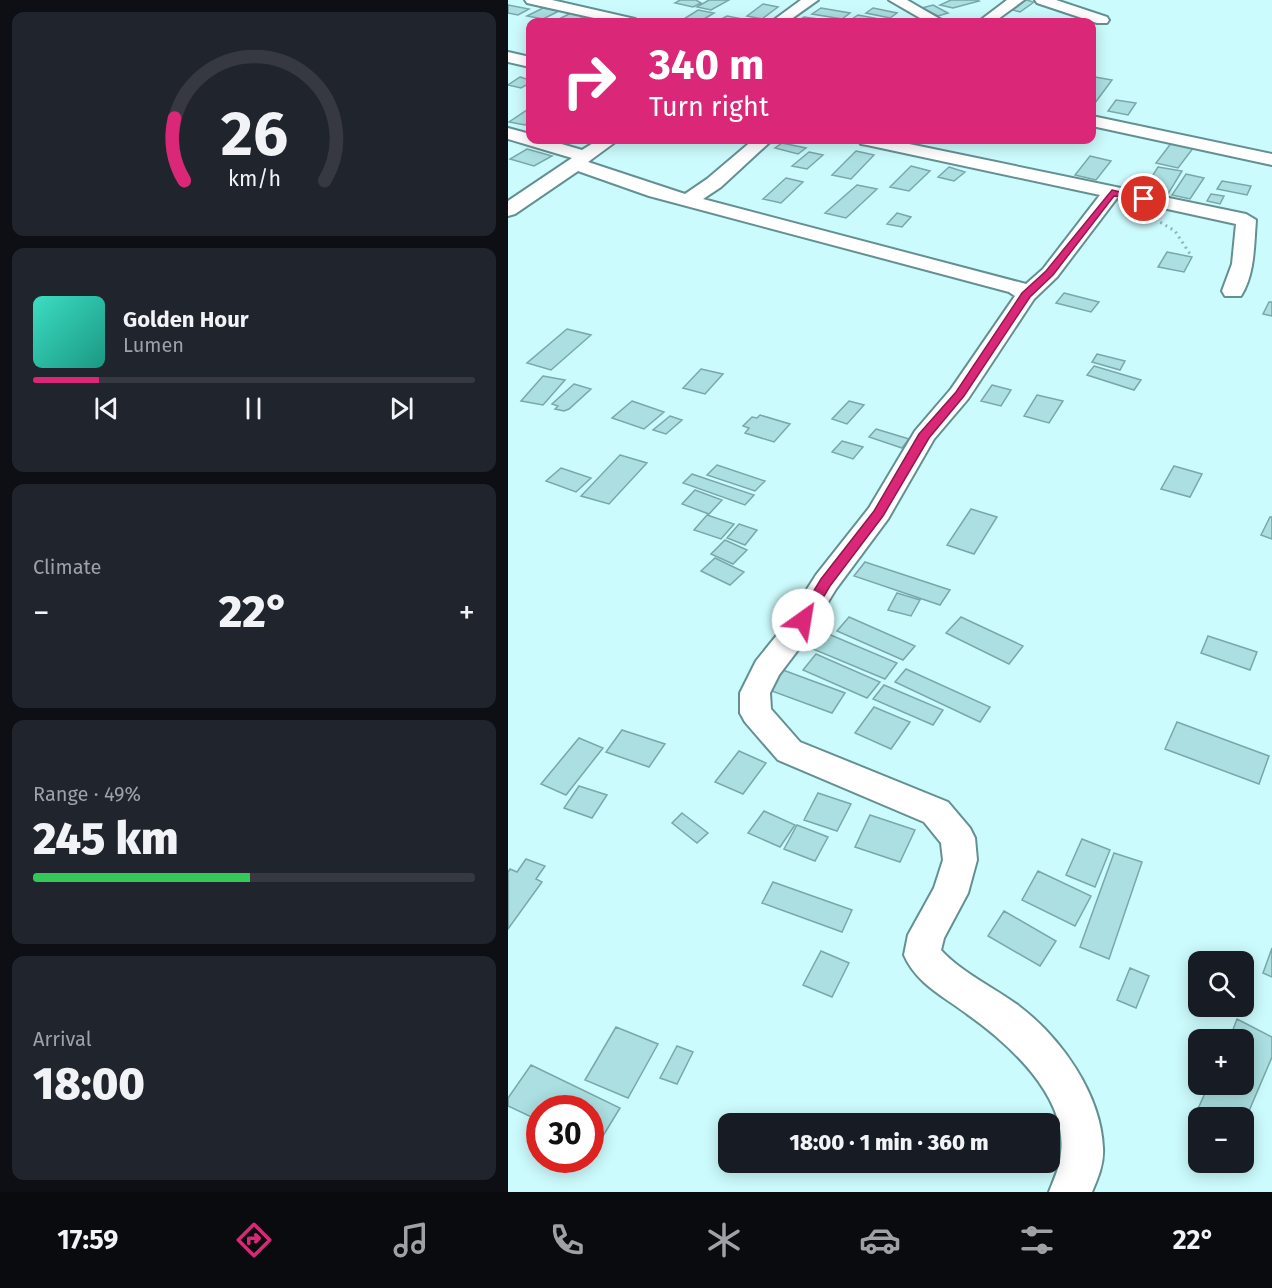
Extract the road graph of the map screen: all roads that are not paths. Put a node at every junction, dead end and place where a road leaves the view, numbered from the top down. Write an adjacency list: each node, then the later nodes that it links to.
1 (532, 0): 7 (street)
2 (781, 0): 6 (street)
3 (896, 0): 9 (street)
4 (1017, 0): 10 (street)
5 (1042, 0): 11 (street)
6 (807, 2): 8 (street)
7 (612, 18)
8 (784, 18)
9 (925, 18)
10 (991, 18)
11 (1102, 20)
12 (508, 57): 13 (street)
13 (526, 61)
14 (1096, 122): 24 (street)
15 (508, 133): 16 (street)
16 (526, 139)
17 (539, 144): 23 (street)
18 (603, 144): 23 (street)
19 (758, 144): 26 (street)
20 (885, 144): 22 (street)
21 (959, 144): 22 (street)
22 (940, 156): 25 (street)
23 (581, 159): 26 (street); 27 (street)
24 (1272, 160)
25 (1112, 192): 28 (street); 29 (street)
26 (688, 200): 29 (street)
27 (508, 210)
28 (1233, 291)
29 (1026, 295): 30 (street)
30 (1070, 1192)

